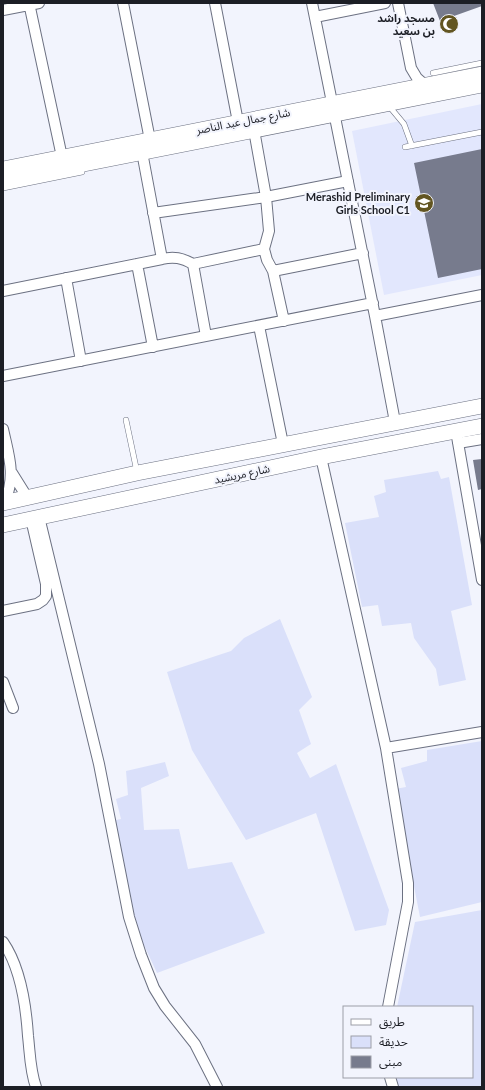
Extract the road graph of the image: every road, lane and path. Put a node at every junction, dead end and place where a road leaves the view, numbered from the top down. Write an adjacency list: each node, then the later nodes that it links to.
1 (123, 3): 20 (street)
2 (215, 3): 17 (street)
3 (312, 3): 8 (street)
4 (385, 3): 8 (street)
5 (398, 3): 10 (street)
6 (33, 4): 7 (street); 23 (street)
7 (3, 10)
8 (315, 17): 16 (street)
9 (482, 63): 12 (lane)
10 (411, 68): 12 (street); 14 (street)
11 (482, 74): 12 (street, شارع جمال عبد الناصر)
12 (429, 79): 14 (street, شارع جمال عبد الناصر)
13 (482, 85): 15 (street, شارع جمال عبد الناصر)
14 (404, 89): 16 (street, شارع جمال عبد الناصر)
15 (387, 104): 16 (street, شارع جمال عبد الناصر); 21 (lane)
16 (334, 109): 17 (street, شارع جمال عبد الناصر); 18 (street, شارع جمال عبد الناصر); 28 (street)
17 (238, 122): 20 (street, شارع جمال عبد الناصر)
18 (254, 130): 24 (street, شارع جمال عبد الناصر); 30 (street)
19 (482, 132): 21 (lane)
20 (150, 140): 23 (street, شارع جمال عبد الناصر)
21 (412, 146): 22 (lane)
22 (405, 147)
23 (62, 157): 25 (street, شارع جمال عبد الناصر)
24 (140, 158): 27 (street, شارع جمال عبد الناصر); 31 (street)
25 (3, 169)
26 (88, 171): 29 (lane)
27 (3, 180)
28 (348, 181): 30 (street); 33 (street)
29 (3, 188)
30 (266, 197): 31 (street); 32 (street)
31 (153, 213): 34 (street)
32 (264, 249): 36 (street); 37 (street)
33 (363, 253): 37 (street); 41 (street)
34 (162, 259): 35 (street); 36 (street)
35 (137, 264): 38 (street); 46 (street)
36 (193, 264): 45 (street)
37 (273, 271): 43 (street)
38 (66, 278): 39 (street); 47 (street)
39 (3, 291)
40 (482, 295): 42 (street)
41 (373, 303): 42 (street); 43 (street)
42 (376, 316): 51 (street)
43 (284, 321): 44 (street)
44 (259, 326): 45 (street); 56 (street)
45 (206, 336): 46 (street)
46 (153, 347): 47 (street)
47 (81, 361): 48 (street)
48 (3, 376)
49 (482, 406): 51 (street, شارع مريشيد)
50 (126, 420): 59 (lane)
51 (395, 422): 56 (street, شارع مريشيد)
52 (482, 426): 54 (street, شارع مريشيد)
53 (3, 429): 58 (street)
54 (457, 437): 55 (street); 57 (street, شارع مريشيد); 64 (street)
55 (482, 439)
56 (283, 444): 59 (street, شارع مريشيد)
57 (321, 457): 62 (street, شارع مريشيد); 69 (street)
58 (12, 472): 60 (street); 61 (street)
59 (137, 472): 60 (street, شارع مريشيد)
60 (27, 497): 61 (street, شارع مريشيد)
61 (4, 502)
62 (35, 518): 63 (street, شارع مريشيد); 65 (street); 73 (street)
63 (3, 525)
64 (482, 580)
65 (3, 611)
66 (3, 682): 67 (street)
67 (13, 708)
68 (482, 732): 69 (street)
69 (386, 748): 71 (street)
70 (3, 942): 72 (street)
71 (388, 1006)
72 (36, 1087)
73 (217, 1087)

